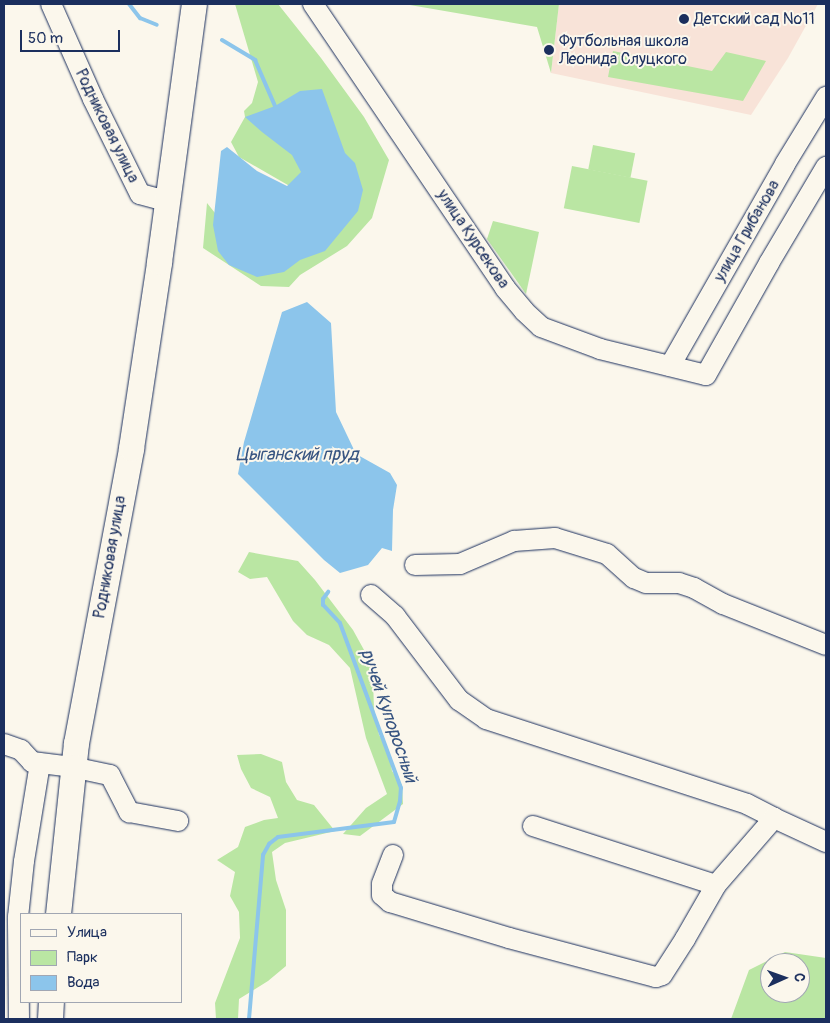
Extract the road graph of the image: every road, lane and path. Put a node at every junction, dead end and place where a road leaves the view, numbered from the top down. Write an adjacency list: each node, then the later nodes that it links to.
1 (51, 4): 6 (street, Родниковая улица)
2 (194, 4): 6 (main road, Родниковая улица)
3 (313, 4): 7 (street, улица Курсекова)
4 (826, 97): 7 (street, улица Грибанова)
5 (826, 167): 7 (street, улица Курсекова)
6 (167, 201): 13 (main road, Родниковая улица)
7 (670, 366)
8 (415, 565): 10 (street)
9 (371, 595): 14 (street)
10 (826, 645)
11 (4, 744): 12 (street)
12 (40, 763): 13 (street); 22 (street)
13 (72, 767): 15 (street); 20 (main road, Родниковая улица)
14 (774, 818): 17 (street); 19 (street)
15 (178, 820)
16 (533, 826): 19 (street)
17 (826, 842)
18 (393, 855): 19 (street)
19 (716, 885)
20 (58, 913)
21 (51, 1003): 23 (main road)
22 (19, 1019)
23 (50, 1019)

